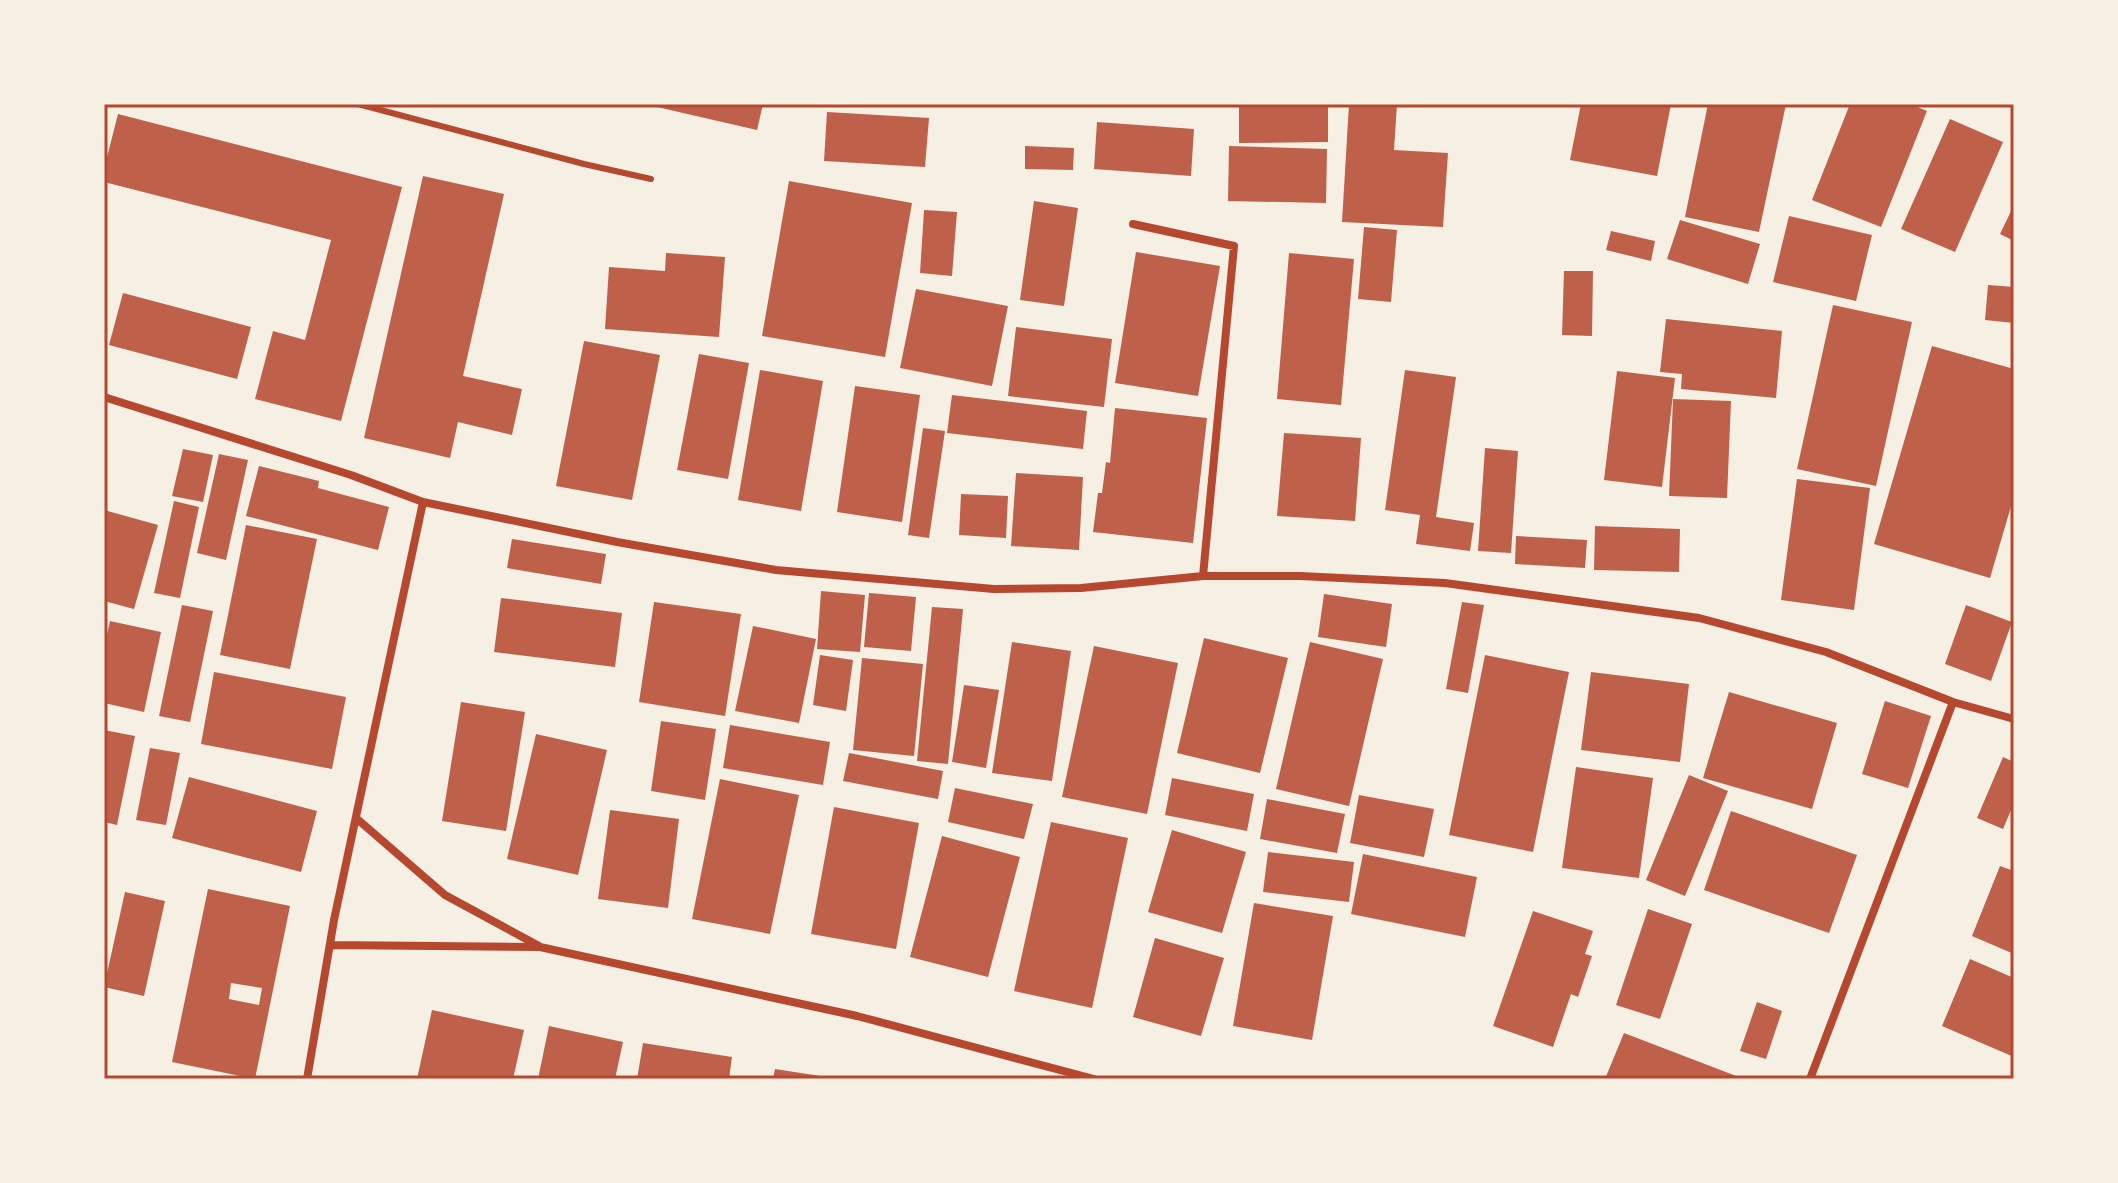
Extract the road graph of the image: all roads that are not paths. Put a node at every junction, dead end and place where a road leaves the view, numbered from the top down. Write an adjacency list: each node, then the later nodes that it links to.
1 (358, 104): 2 (lane)
2 (651, 179)
3 (1133, 224): 6 (street)
4 (104, 397): 5 (street)
5 (423, 502): 6 (street); 9 (street)
6 (1203, 576): 7 (street)
7 (1953, 702): 8 (street); 14 (street)
8 (2014, 719)
9 (356, 818): 10 (street); 11 (street)
10 (330, 945): 11 (street); 12 (street)
11 (540, 947): 13 (street)
12 (307, 1079)
13 (1094, 1079)
14 (1810, 1079)

